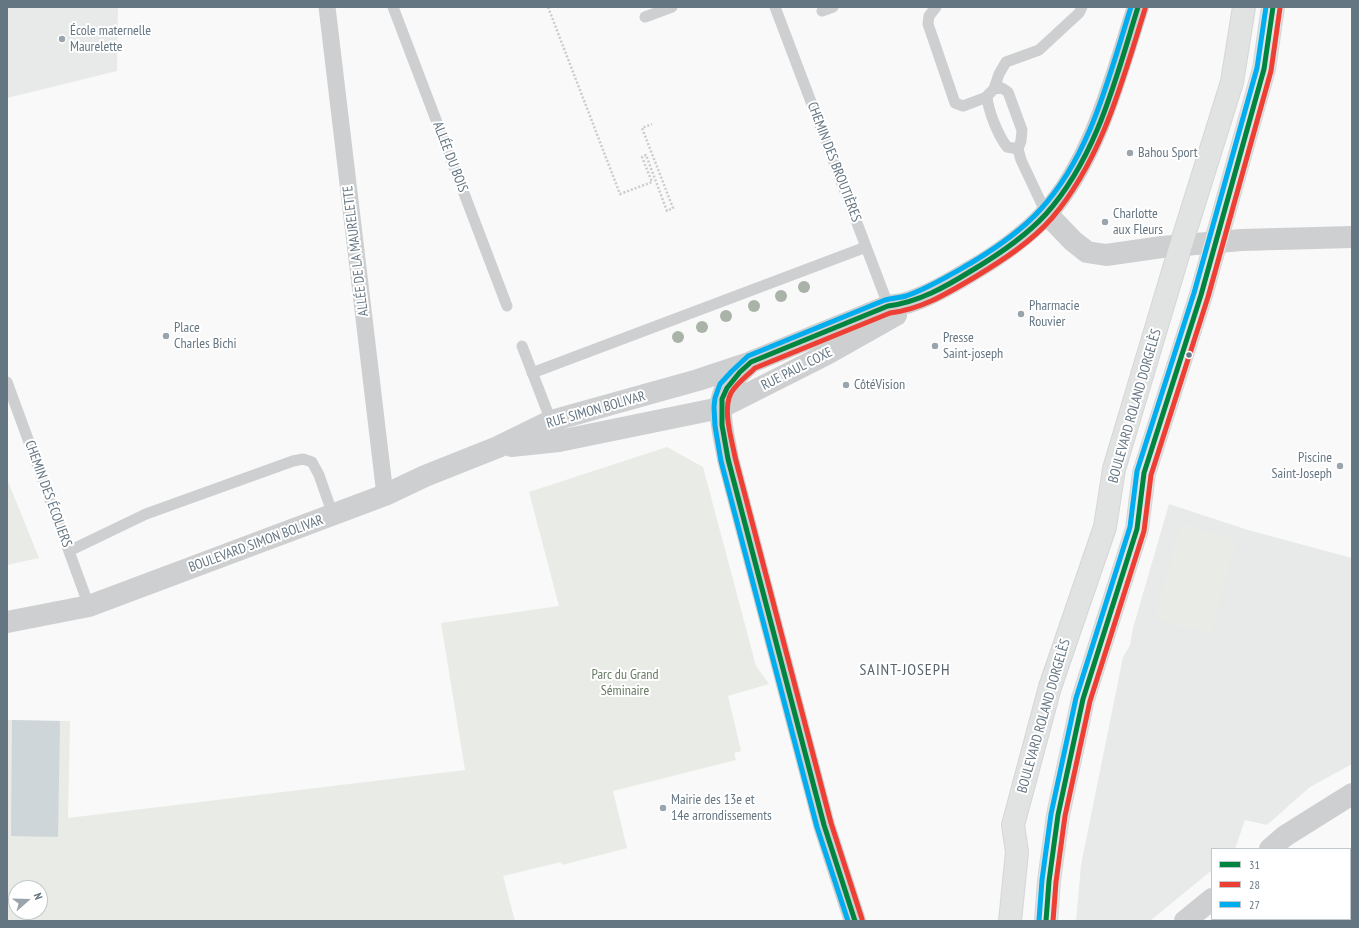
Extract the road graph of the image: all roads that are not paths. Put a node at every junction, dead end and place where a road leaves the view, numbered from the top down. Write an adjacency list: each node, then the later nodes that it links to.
1 (327, 7): 29 (street, ALLÉE DE LA MAURELETTE)
2 (393, 7): 20 (lane, ALLÉE DU BOIS)
3 (672, 7): 12 (lane)
4 (775, 7): 19 (lane, CHEMIN DES BROUTIÈRES)
5 (833, 7): 11 (lane)
6 (936, 7): 13 (lane)
7 (1082, 7): 13 (lane)
8 (1138, 7): 15 (street, RUE PAUL COXE)
9 (1244, 7): 18 (main road, BOULEVARD ROLAND DORGELÈS)
10 (1273, 7): 17 (main road, BOULEVARD ROLAND DORGELÈS)
11 (822, 11)
12 (645, 17)
13 (990, 93): 14 (lane); 14 (lane)
14 (1018, 148): 15 (lane)
15 (1046, 214): 18 (street); 21 (street, RUE PAUL COXE)
16 (1351, 232): 17 (street)
17 (1216, 242): 18 (street); 40 (main road, BOULEVARD ROLAND DORGELÈS)
18 (1181, 245): 39 (main road, BOULEVARD ROLAND DORGELÈS)
19 (866, 247): 21 (lane, CHEMIN DES BROUTIÈRES); 24 (lane)
20 (507, 306)
21 (891, 312): 23 (street, RUE PAUL COXE); 26 (street, RUE PAUL COXE)
22 (522, 346): 24 (lane)
23 (751, 362): 26 (street, RUE PAUL COXE); 27 (street, RUE SIMON BOLIVAR)
24 (532, 373): 27 (lane)
25 (7, 382): 31 (lane, CHEMIN DES ÉCOLIERS)
26 (720, 408): 28 (street, RUE SIMON BOLIVAR); 38 (street, RUE PAUL COXE)
27 (551, 421): 28 (street, RUE SIMON BOLIVAR)
28 (498, 447): 29 (street, BOULEVARD SIMON BOLIVAR)
29 (385, 495): 30 (street, BOULEVARD SIMON BOLIVAR)
30 (333, 515): 31 (lane); 32 (street, BOULEVARD SIMON BOLIVAR)
31 (69, 551): 32 (lane, CHEMIN DES ÉCOLIERS)
32 (89, 606): 33 (street, BOULEVARD SIMON BOLIVAR)
33 (7, 622)
34 (1352, 794): 35 (street)
35 (1271, 848)
36 (1211, 900): 37 (street)
37 (1191, 918)
38 (855, 921)
39 (1010, 921)
40 (1046, 921)

